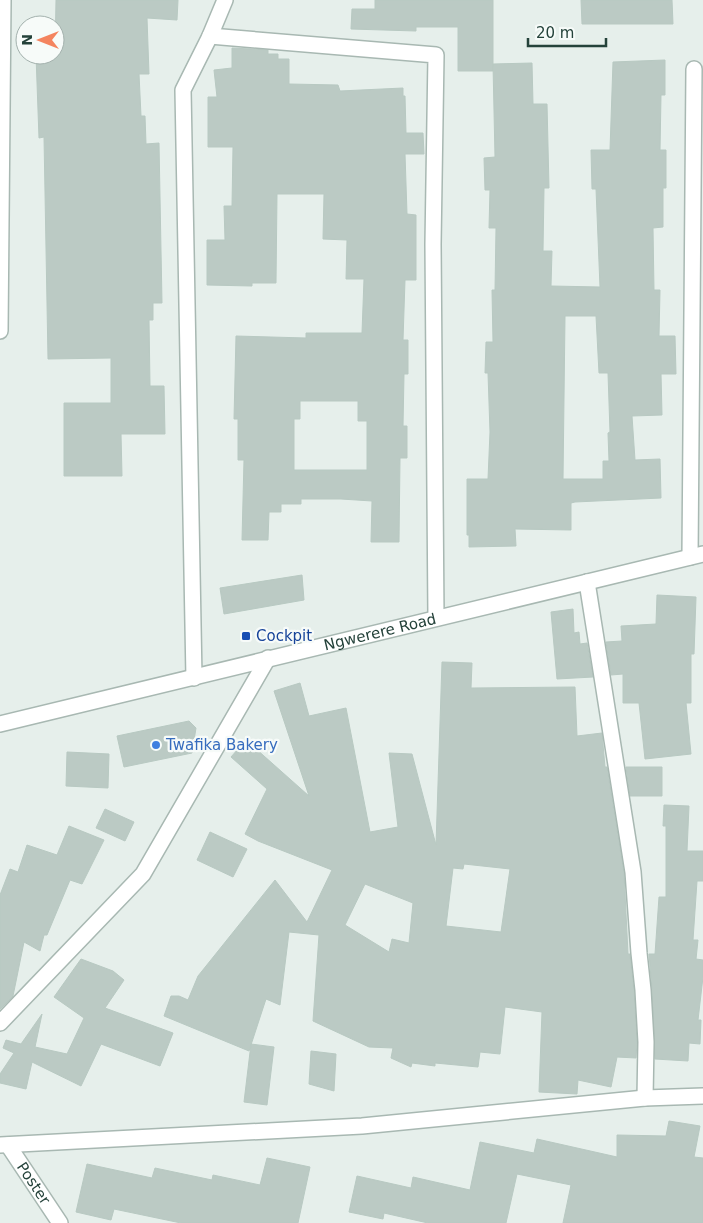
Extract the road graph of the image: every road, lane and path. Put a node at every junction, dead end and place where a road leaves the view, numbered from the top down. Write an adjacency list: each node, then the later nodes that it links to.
1 (3, 0): 5 (street)
2 (225, 0): 3 (street)
3 (210, 36): 8 (street); 10 (street)
4 (694, 69): 6 (street)
5 (0, 330)
6 (696, 556): 7 (street, Ngwerere Road)
7 (587, 582): 8 (street, Ngwerere Road); 14 (street)
8 (436, 618): 9 (street, Ngwerere Road)
9 (268, 658): 10 (street, Ngwerere Road); 12 (street)
10 (194, 678): 11 (street, Ngwerere Road)
11 (0, 724)
12 (0, 1023)
13 (703, 1096): 14 (street)
14 (645, 1098): 15 (street)
15 (4, 1145): 16 (street, Poster)
16 (60, 1223)

